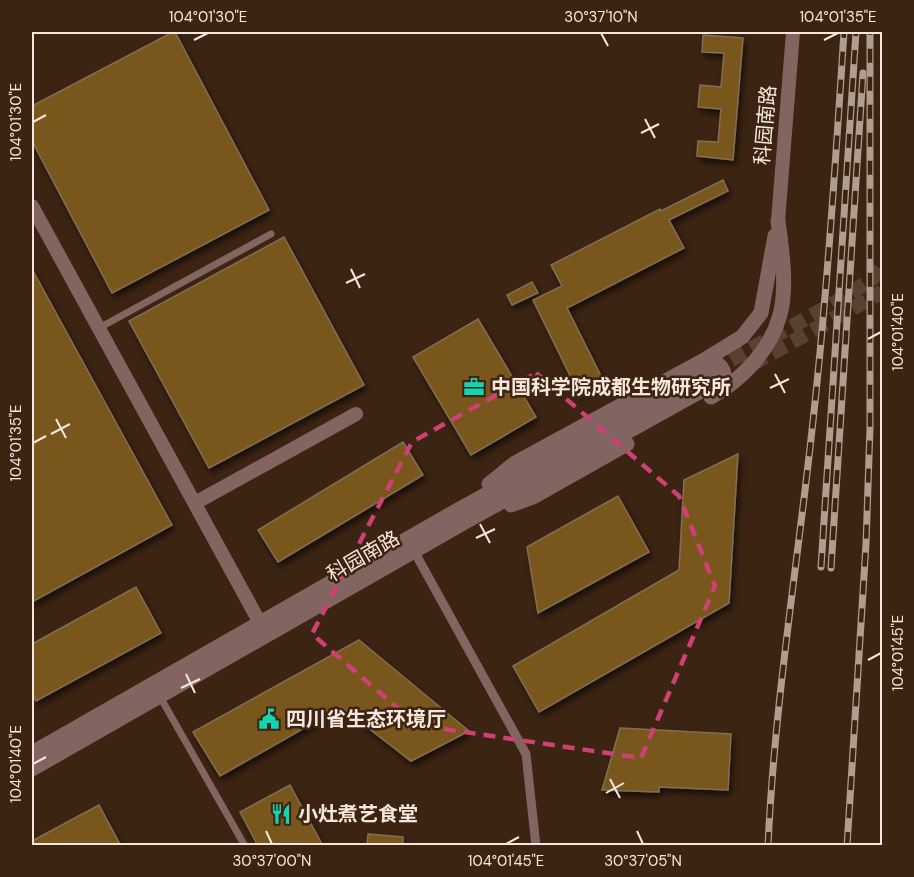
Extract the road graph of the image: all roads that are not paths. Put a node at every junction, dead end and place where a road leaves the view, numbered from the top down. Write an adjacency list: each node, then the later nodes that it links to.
1 (793, 32): 3 (street, 科园南路)
2 (32, 206): 5 (street)
3 (778, 221): 6 (street); 6 (street)
4 (271, 234): 5 (lane)
5 (99, 328): 8 (street)
6 (714, 376): 9 (street, 科园南路); 9 (street)
7 (356, 414): 8 (street)
8 (195, 503): 11 (street)
9 (461, 516): 10 (street, 科园南路); 11 (street, 科园南路)
10 (414, 552): 12 (street, 科园南路); 16 (street)
11 (260, 623): 13 (street, 科园南路)
12 (159, 695): 14 (street, 科园南路); 15 (lane)
13 (32, 753)
14 (32, 769)
15 (245, 846)
16 (536, 846)

